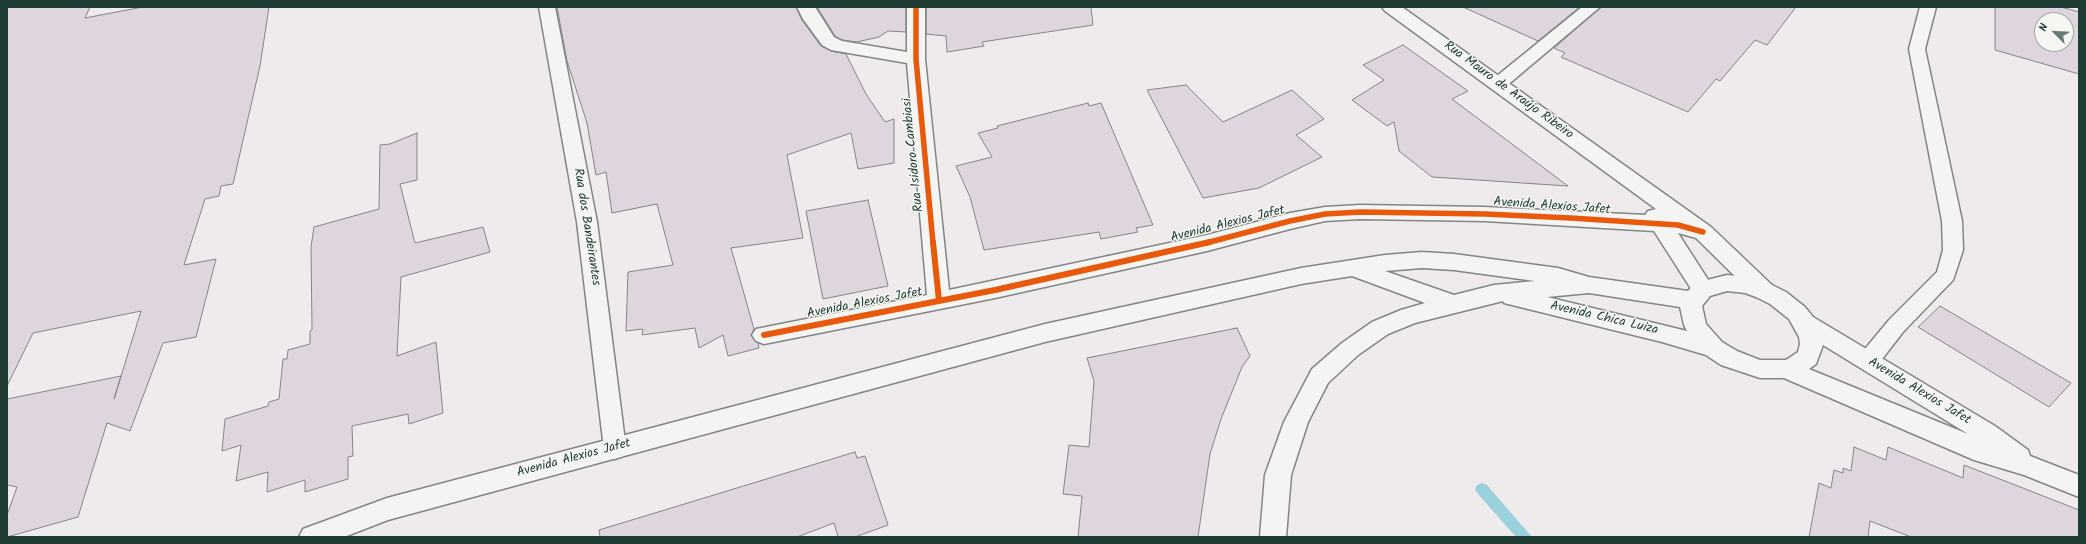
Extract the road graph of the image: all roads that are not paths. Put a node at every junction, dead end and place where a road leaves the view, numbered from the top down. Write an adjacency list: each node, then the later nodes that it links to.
1 (547, 7): 24 (lane, Rua dos Bandeirantes)
2 (806, 7): 7 (main road)
3 (916, 7): 7 (main road, Rua Isidoro Cambiasi)
4 (1391, 7): 8 (main road, Rua Mauro de Araújo Ribeiro)
5 (1592, 7): 8 (lane)
6 (1928, 7): 22 (lane)
7 (916, 59): 17 (main road, Rua Isidoro Cambiasi)
8 (1498, 84): 9 (main road, Rua Mauro de Araújo Ribeiro)
9 (1624, 176): 10 (main road, Rua Mauro de Araújo Ribeiro); 11 (main road, Rua Mauro de Araújo Ribeiro)
10 (1662, 225): 11 (main road, Avenida Alexios Jafet); 16 (main road, Rua Mauro de Araújo Ribeiro); 17 (main road, Avenida Alexios Jafet)
11 (1703, 232): 14 (main road, Rua Mauro de Araújo Ribeiro)
12 (1352, 268): 13 (main road, Avenida Alexios Jafet); 18 (main road, Avenida Alexios Jafet); 24 (main road, Avenida Alexios Jafet)
13 (1589, 285): 15 (main road, Avenida Chica Luiza); 16 (main road, Avenida Chica Luiza)
14 (1764, 291): 16 (main road); 19 (main road)
15 (1494, 293): 18 (main road, Avenida Chica Luiza); 21 (main road, Avenida Chica Luiza)
16 (1698, 294): 21 (main road)
17 (939, 301): 20 (main road, Avenida Alexios Jafet)
18 (1454, 304): 28 (main road, Avenida Chica Luiza)
19 (1805, 323): 22 (main road, Avenida Alexios Jafet); 23 (main road)
20 (764, 335)
21 (1714, 348): 23 (main road)
22 (1868, 361): 25 (main road, Avenida Alexios Jafet)
23 (1786, 369): 25 (main road, Avenida Alexios Jafet)
24 (615, 449): 27 (main road, Avenida Alexios Jafet)
25 (2029, 466): 26 (main road, Avenida Alexios Jafet)
26 (2079, 486)
27 (312, 537)
28 (1273, 537)

